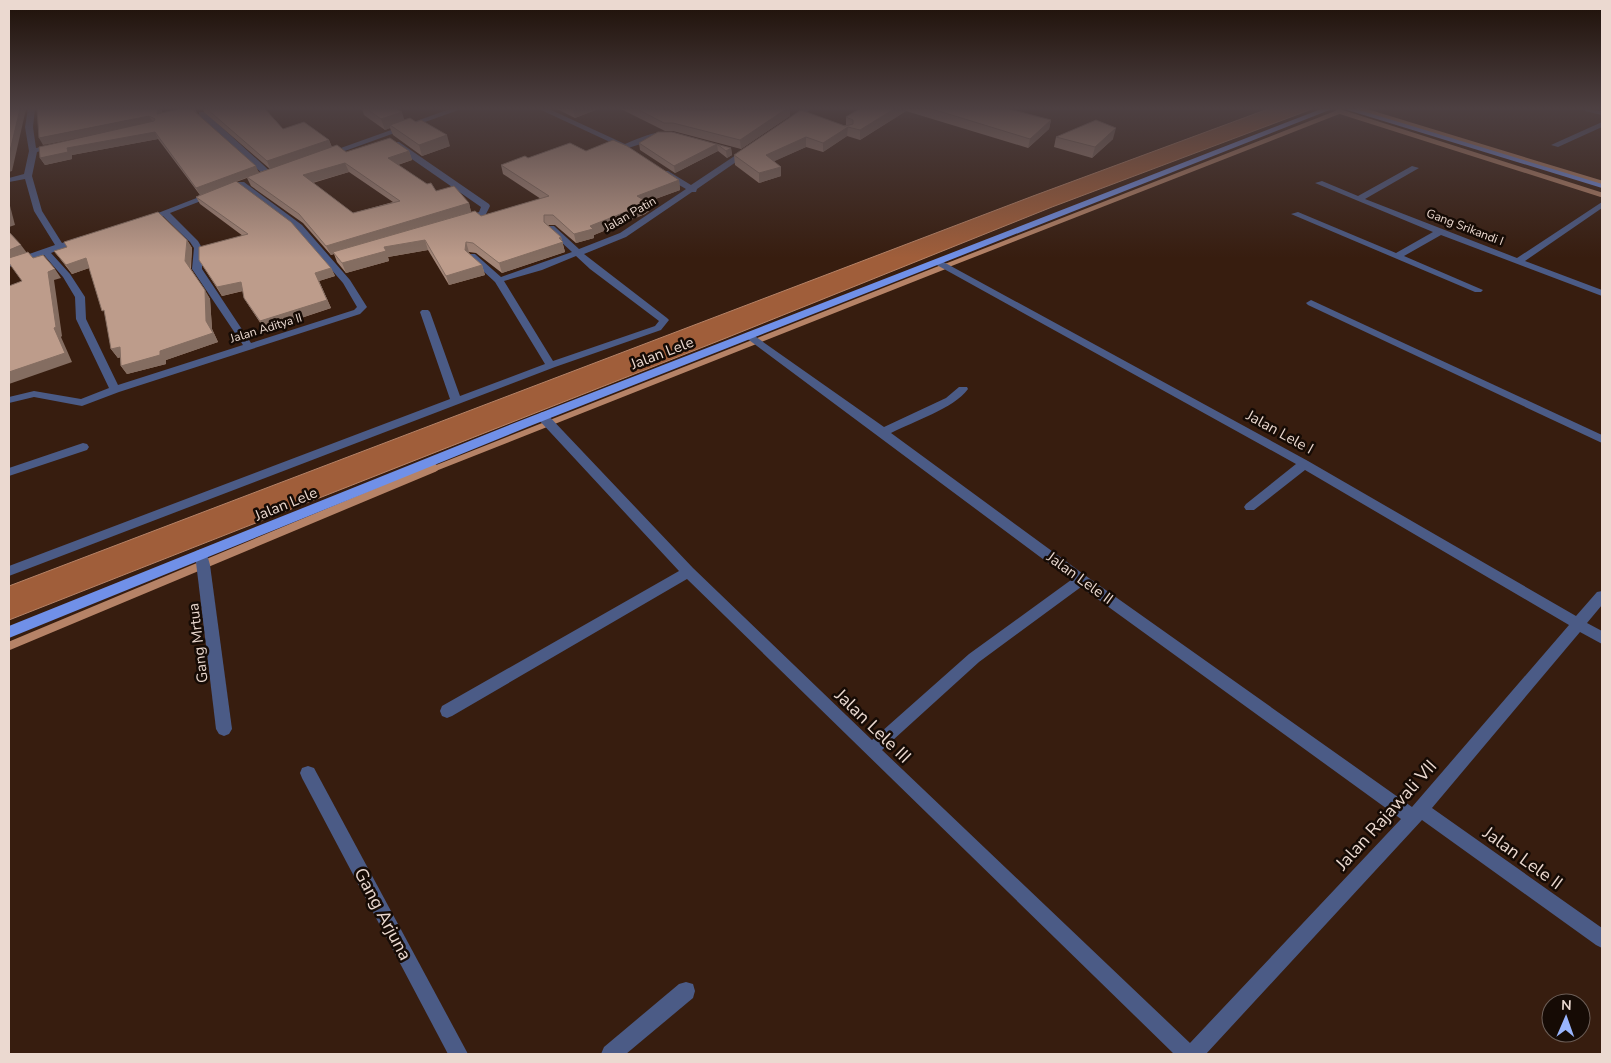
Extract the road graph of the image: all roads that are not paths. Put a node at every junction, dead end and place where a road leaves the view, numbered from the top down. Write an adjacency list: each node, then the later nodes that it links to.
1 (31, 159): 11 (street)
2 (251, 159): 10 (street)
3 (418, 159): 22 (street)
4 (731, 159): 16 (street, Jalan Patin)
5 (1204, 159): 32 (main road, Jalan Lele)
6 (1510, 159): 15 (main road)
7 (657, 168): 16 (street)
8 (1415, 168): 17 (street)
9 (278, 172): 10 (street)
10 (269, 175): 12 (street)
11 (28, 176): 13 (street); 26 (street)
12 (259, 178)
13 (9, 180)
14 (1319, 183): 17 (street, Gang Srikandi I)
15 (1602, 186)
16 (693, 190): 28 (street, Jalan Patin)
17 (1358, 199): 24 (street, Gang Srikandi I)
18 (1602, 204): 31 (street)
19 (165, 213): 21 (street); 40 (street); 40 (street, Jalan Aditya II)
20 (1295, 214): 30 (street)
21 (136, 222)
22 (457, 222)
23 (551, 228): 28 (street)
24 (1440, 232): 30 (street); 31 (street, Gang Srikandi I)
25 (89, 237): 26 (street)
26 (60, 246): 27 (street)
27 (45, 251): 33 (street); 43 (street)
28 (578, 253): 34 (street, Jalan Patin); 41 (street)
29 (472, 256): 34 (street)
30 (1397, 256): 35 (street)
31 (1520, 261): 36 (street, Gang Srikandi I)
32 (938, 262): 39 (main road, Jalan Lele); 50 (street, Jalan Lele I)
33 (9, 264)
34 (499, 280): 41 (street)
35 (1478, 290)
36 (1602, 293)
37 (1311, 303): 48 (street)
38 (425, 312): 45 (street)
39 (749, 335): 46 (main road, Jalan Lele); 47 (street, Jalan Lele II)
40 (249, 347): 43 (street, Jalan Aditya II)
41 (551, 365): 45 (street)
42 (964, 389): 47 (street)
43 (115, 390): 44 (street, Jalan Aditya II)
44 (9, 400)
45 (456, 400): 54 (street)
46 (542, 416): 53 (main road, Jalan Lele); 55 (street, Jalan Lele III)
47 (884, 432): 56 (street, Jalan Lele II)
48 (1602, 439)
49 (83, 447): 51 (street)
50 (1304, 464): 52 (street); 58 (street, Jalan Lele I)
51 (9, 472)
52 (1250, 508)
53 (201, 554): 59 (main road, Jalan Lele); 62 (street, Gang Mrtua)
54 (9, 571)
55 (688, 572): 61 (street); 63 (street, Jalan Lele III)
56 (1081, 580): 63 (street); 65 (street, Jalan Lele II)
57 (1602, 596): 58 (street, Jalan Rajawali VII)
58 (1577, 625): 60 (street, Jalan Lele I); 65 (street, Jalan Rajawali VII)
59 (9, 632)
60 (1602, 638)
61 (447, 711)
62 (224, 729)
63 (871, 750): 70 (street, Jalan Lele III)
64 (308, 773): 68 (street, Gang Arjuna)
65 (1416, 814): 66 (street, Jalan Lele II); 71 (street, Jalan Rajawali VII)
66 (1602, 939)
67 (686, 991): 69 (street)
68 (458, 1054)
69 (611, 1054)
70 (1187, 1054)
71 (1193, 1054)

